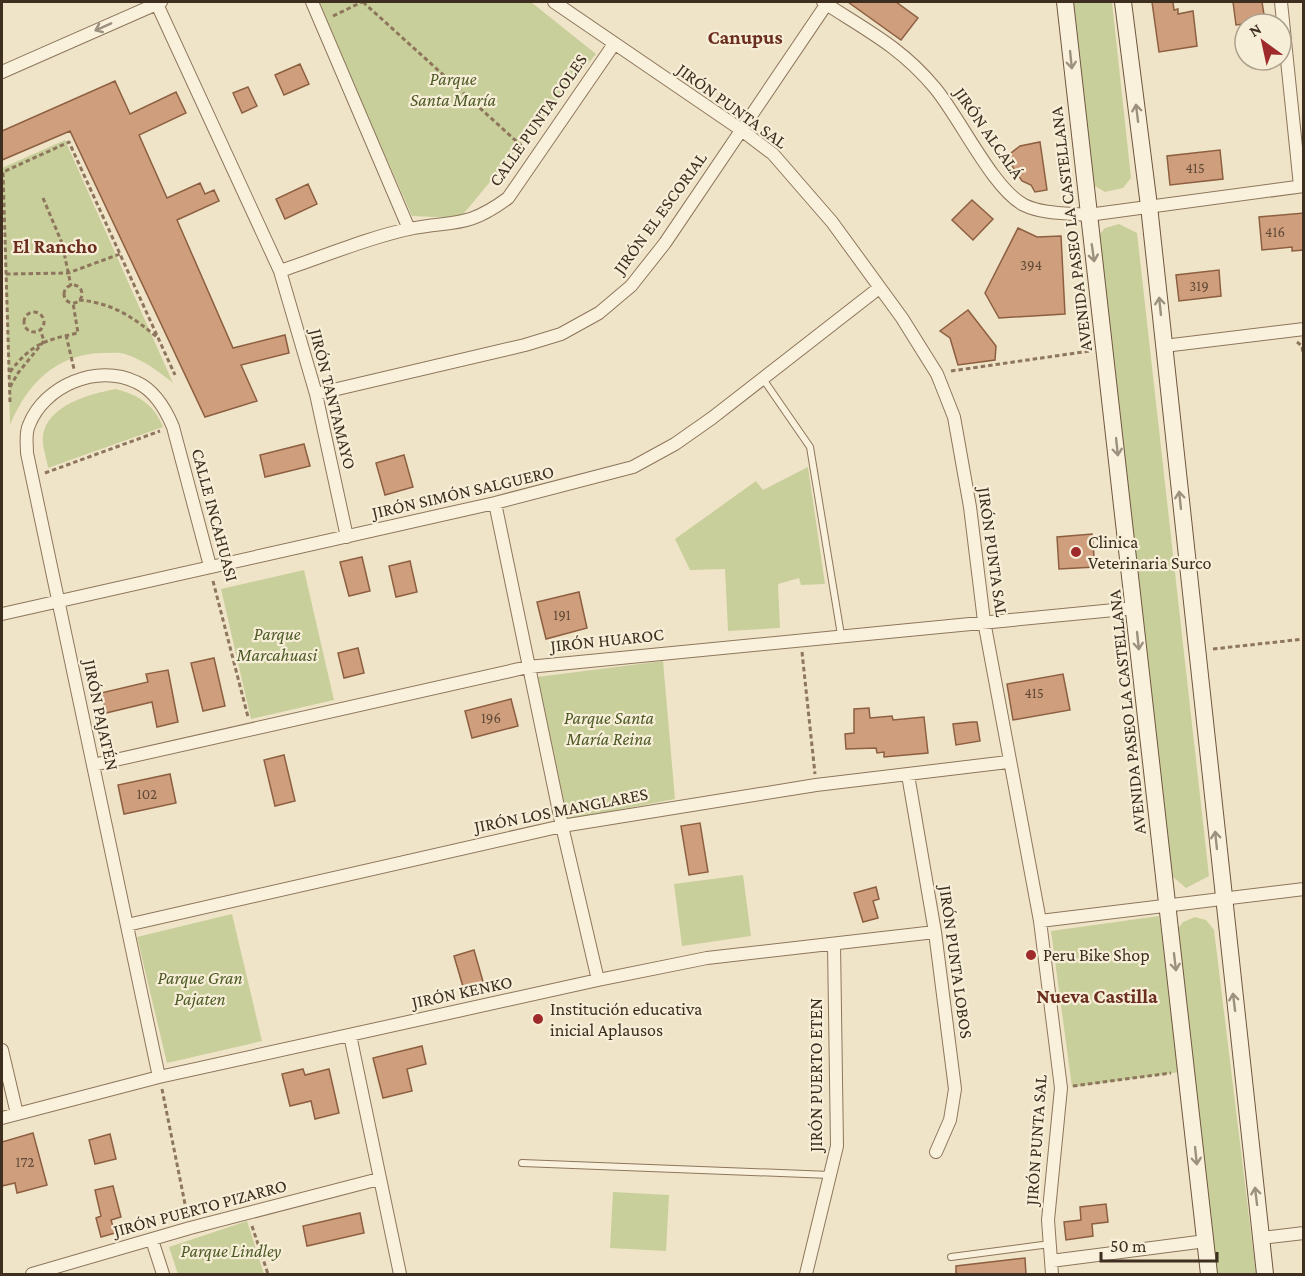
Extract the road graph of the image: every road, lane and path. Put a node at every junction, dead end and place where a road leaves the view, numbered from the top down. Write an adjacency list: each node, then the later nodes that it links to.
1 (158, 2): 11 (street, one-way to 11); 20 (street, JIRÓN TANTAMAYO)
2 (312, 2): 9 (street)
3 (363, 2): 9 (path); 13 (path)
4 (554, 2): 10 (street, JIRÓN PUNTA SAL)
5 (826, 2): 12 (street, JIRÓN EL ESCORIAL); 17 (street, JIRÓN ALCALÁ)
6 (1065, 2): 17 (main road, AVENIDA PASEO LA CASTELLANA, one-way to 17)
7 (1124, 2): 16 (main road, one-way to 7)
8 (1281, 2): 14 (street)
9 (320, 21): 18 (street)
10 (614, 44): 12 (street, JIRÓN PUNTA SAL); 13 (street, CALLE PUNTA COLES)
11 (2, 72)
12 (740, 129): 24 (street, JIRÓN PUNTA SAL); 42 (street, JIRÓN EL ESCORIAL)
13 (536, 159): 18 (street, CALLE PUNTA COLES)
14 (1302, 186): 16 (street, JIRÓN ALCALÁ)
15 (43, 198): 21 (path)
16 (1149, 206): 17 (street, JIRÓN ALCALÁ); 32 (main road, one-way to 16)
17 (1088, 215): 34 (main road, AVENIDA PASEO LA CASTELLANA, one-way to 34)
18 (409, 229): 20 (street, CALLE PUNTA COLES)
19 (120, 254): 21 (path); 22 (path); 30 (path)
20 (280, 271): 42 (street, JIRÓN TANTAMAYO)
21 (68, 273): 22 (path); 23 (path)
22 (6, 274): 36 (path)
23 (71, 286): 25 (path); 26 (path)
24 (879, 288): 37 (street, JIRÓN PUNTA SAL); 39 (street, JIRÓN SIMÓN SALGUERO)
25 (80, 300): 26 (path); 30 (path)
26 (73, 303): 29 (path)
27 (40, 329): 27 (path); 31 (path)
28 (1304, 329): 32 (street)
29 (66, 335): 31 (path); 40 (path)
30 (159, 339): 38 (path)
31 (44, 341): 36 (path); 41 (path)
32 (1164, 346): 56 (main road, one-way to 32)
33 (1302, 346): 35 (path)
34 (1106, 349): 37 (path); 50 (main road, AVENIDA PASEO LA CASTELLANA, one-way to 50)
35 (1304, 359)
36 (9, 374): 41 (path)
37 (937, 374): 52 (street, JIRÓN PUNTA SAL)
38 (175, 375)
39 (763, 379): 46 (street, JIRÓN SIMÓN SALGUERO); 53 (lane)
40 (76, 380): 44 (street, CALLE INCAHUASI); 45 (street, JIRÓN PAJATÉN)
41 (9, 389): 43 (path)
42 (316, 394): 47 (street, JIRÓN TANTAMAYO)
43 (10, 402)
44 (173, 427): 45 (path); 48 (street, CALLE INCAHUASI)
45 (32, 478): 49 (street, JIRÓN PAJATÉN)
46 (495, 503): 47 (street, JIRÓN SIMÓN SALGUERO); 57 (street)
47 (347, 537): 48 (street, JIRÓN SIMÓN SALGUERO)
48 (210, 566): 49 (street, JIRÓN SIMÓN SALGUERO); 58 (path, CALLE INCAHUASI)
49 (58, 601): 51 (street, JIRÓN SIMÓN SALGUERO); 60 (street, JIRÓN PAJATÉN)
50 (1134, 608): 52 (street, JIRÓN HUAROC); 66 (main road, AVENIDA PASEO LA CASTELLANA, one-way to 66)
51 (2, 614)
52 (984, 621): 53 (street, JIRÓN HUAROC); 59 (street, JIRÓN PUNTA SAL)
53 (841, 634): 54 (street, JIRÓN HUAROC)
54 (801, 639): 57 (street, JIRÓN HUAROC); 62 (path)
55 (1304, 639): 56 (path)
56 (1196, 651): 65 (main road, one-way to 56)
57 (528, 667): 58 (street, JIRÓN HUAROC); 63 (street)
58 (251, 730): 60 (street, JIRÓN HUAROC)
59 (1008, 762): 61 (street, JIRÓN LOS MANGLARES); 67 (street, JIRÓN PUNTA SAL)
60 (93, 765): 68 (street, JIRÓN PAJATÉN)
61 (908, 775): 62 (street, JIRÓN LOS MANGLARES); 69 (street, JIRÓN PUNTA LOBOS)
62 (816, 785): 63 (street, JIRÓN LOS MANGLARES)
63 (562, 826): 68 (street, JIRÓN LOS MANGLARES); 71 (street)
64 (1304, 889): 65 (street)
65 (1223, 898): 66 (street); 86 (main road, one-way to 65)
66 (1168, 904): 67 (street); 74 (main road, AVENIDA PASEO LA CASTELLANA, one-way to 74)
67 (1040, 921): 76 (street, JIRÓN PUNTA SAL)
68 (127, 925): 75 (street, JIRÓN PAJATÉN)
69 (935, 932): 70 (street, JIRÓN KENKO); 79 (street, JIRÓN PUNTA LOBOS)
70 (834, 944): 71 (street, JIRÓN KENKO); 81 (street, JIRÓN PUERTO ETEN)
71 (598, 980): 72 (street, JIRÓN KENKO)
72 (350, 1035): 75 (street, JIRÓN KENKO); 82 (street)
73 (2, 1050): 77 (street)
74 (1187, 1071): 76 (path); 88 (main road, AVENIDA PASEO LA CASTELLANA, one-way to 88)
75 (159, 1077): 77 (street, JIRÓN KENKO); 84 (path)
76 (1061, 1088): 89 (street, JIRÓN PUNTA SAL)
77 (16, 1114): 78 (street, JIRÓN KENKO)
78 (2, 1118)
79 (936, 1152)
80 (522, 1163): 81 (lane)
81 (830, 1175): 96 (street, JIRÓN PUERTO ETEN)
82 (379, 1179): 83 (street, JIRÓN PUERTO PIZARRO); 95 (street)
83 (248, 1213): 84 (street, JIRÓN PUERTO PIZARRO); 94 (path)
84 (190, 1228): 87 (street, JIRÓN PUERTO PIZARRO)
85 (1304, 1233): 86 (street)
86 (1261, 1238): 99 (main road)
87 (152, 1240): 92 (street, JIRÓN PUERTO PIZARRO); 93 (street)
88 (1206, 1241): 91 (street); 98 (main road, AVENIDA PASEO LA CASTELLANA)
89 (1050, 1244): 90 (lane); 91 (street, JIRÓN PUNTA SAL)
90 (951, 1257)
91 (1051, 1261): 97 (street, JIRÓN PUNTA SAL)
92 (32, 1275)
93 (164, 1275)
94 (268, 1275)
95 (400, 1275)
96 (806, 1275)
97 (1052, 1275)
98 (1209, 1275)
99 (1265, 1275)

